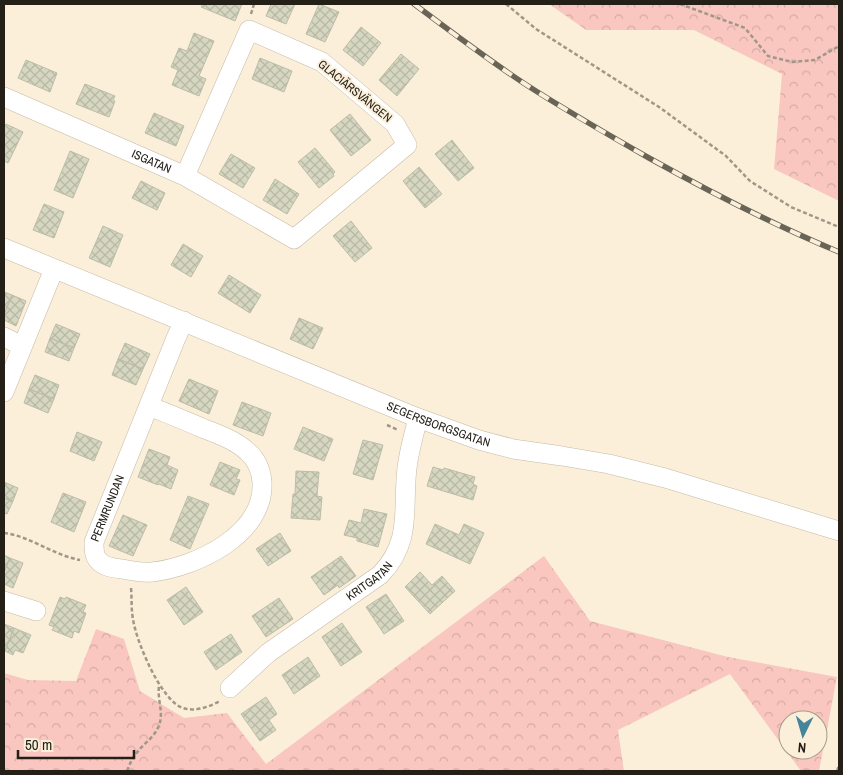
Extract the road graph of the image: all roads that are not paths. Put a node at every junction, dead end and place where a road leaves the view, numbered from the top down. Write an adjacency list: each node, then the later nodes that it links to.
1 (4, 96): 2 (street, ISGATAN)
2 (185, 176): 3 (street, ISGATAN); 3 (street, GLACIÄRSVÄNGEN)
3 (294, 239)
4 (4, 248): 5 (street, SEGERSBORGSGATAN)
5 (54, 269): 6 (street, SEGERSBORGSGATAN); 8 (street)
6 (184, 321): 10 (street, PERMRUNDAN); 11 (street, SEGERSBORGSGATAN)
7 (4, 337): 8 (street)
8 (22, 346): 9 (street)
9 (4, 392)
10 (149, 406): 10 (street, PERMRUNDAN)
11 (418, 418): 12 (street, SEGERSBORGSGATAN); 15 (street, KRITGATAN)
12 (839, 531)
13 (4, 601): 14 (street)
14 (36, 611)
15 (230, 688)

